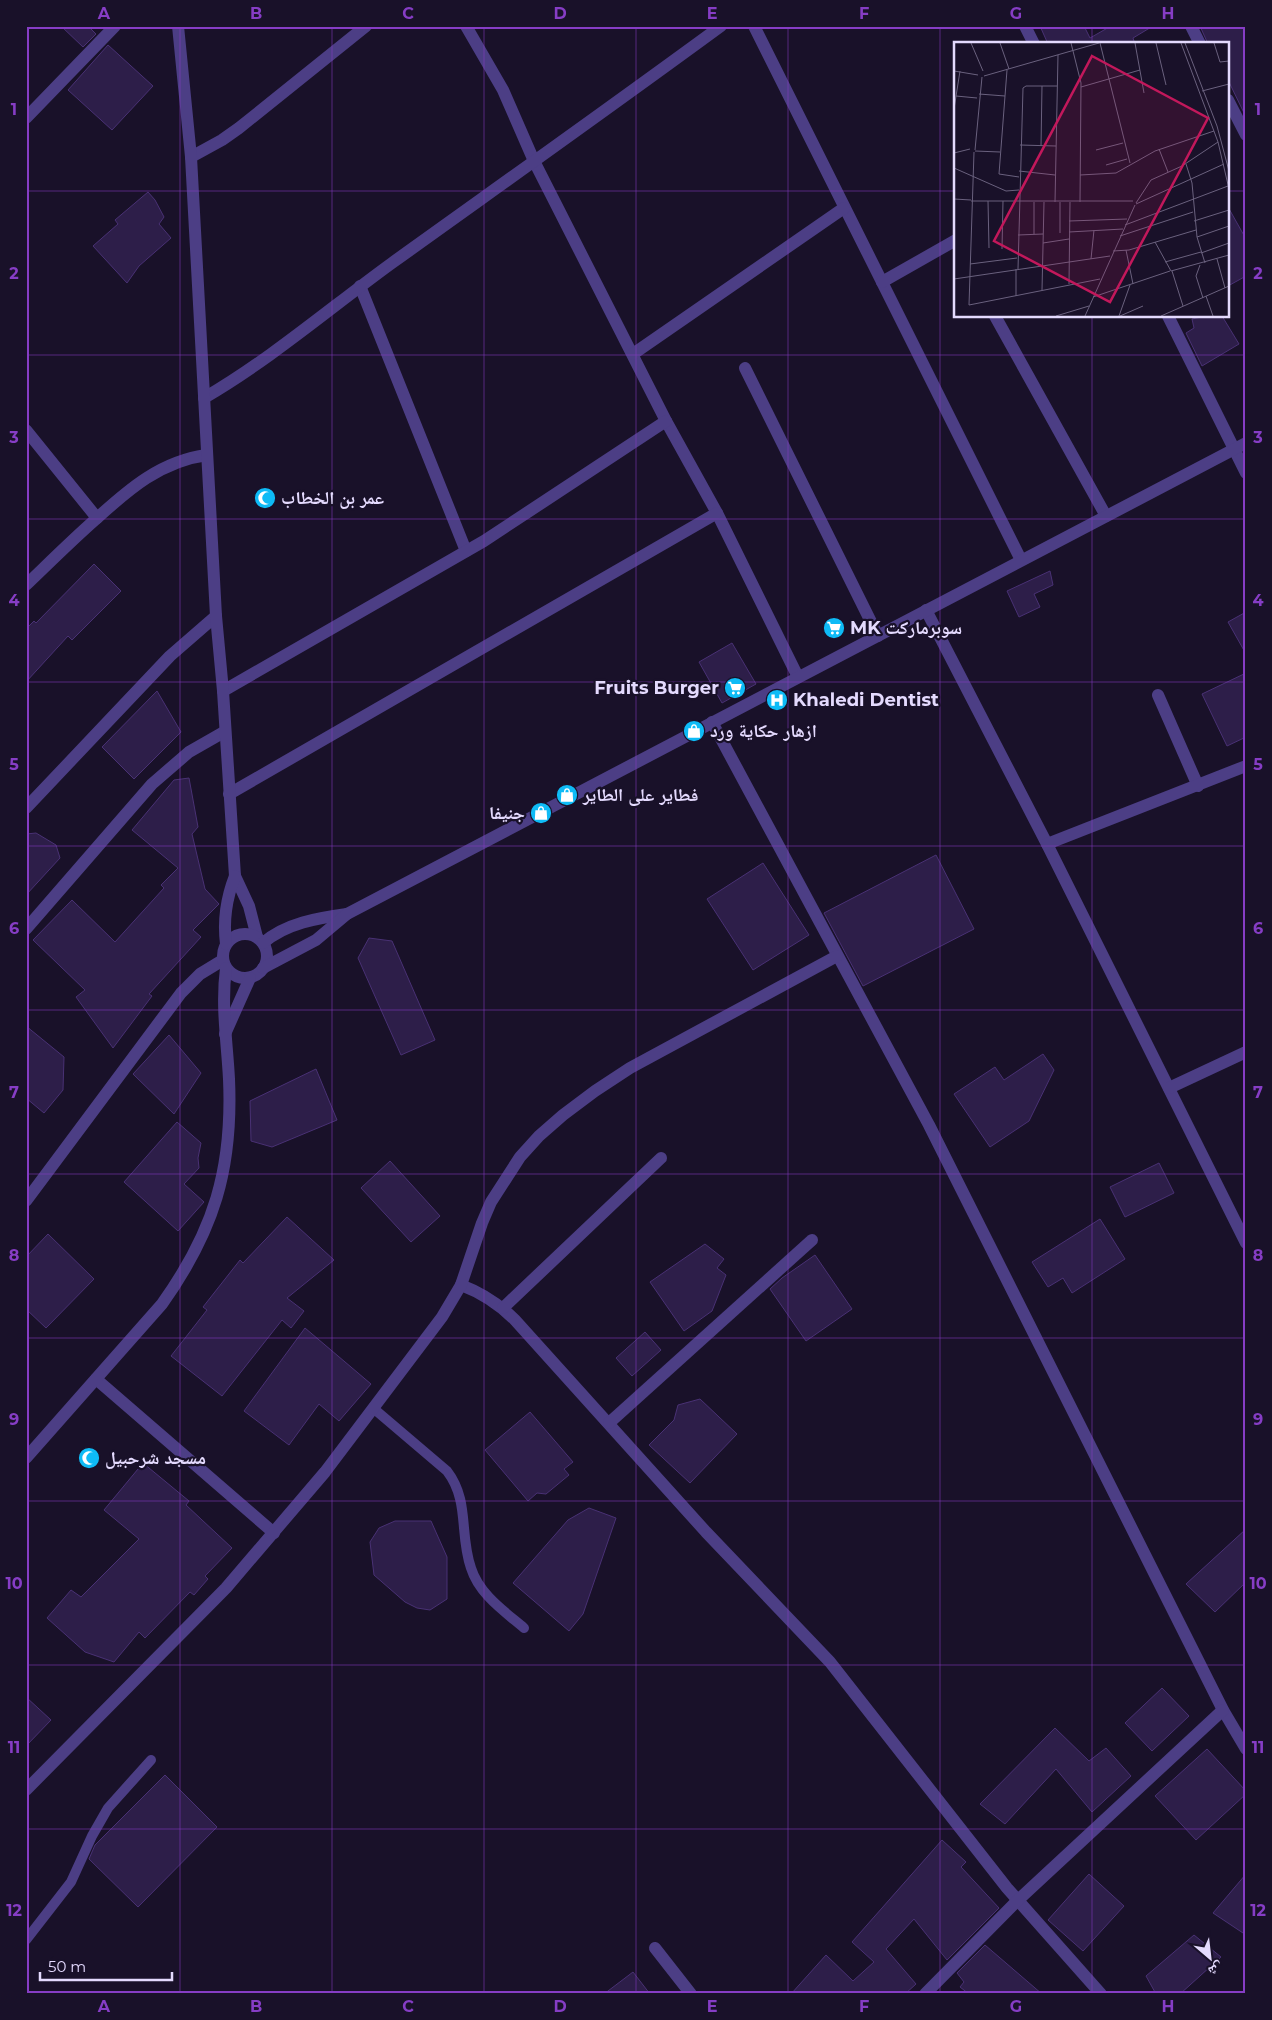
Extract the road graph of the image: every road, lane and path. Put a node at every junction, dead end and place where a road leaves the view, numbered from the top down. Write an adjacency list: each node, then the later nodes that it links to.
1 (115, 26): 12 (street)
2 (178, 26): 14 (street)
3 (366, 26): 14 (street)
4 (466, 26): 15 (street)
5 (721, 26): 15 (street)
6 (754, 26): 16 (street)
7 (1025, 26): 9 (street)
8 (1191, 26): 10 (street)
9 (1033, 42)
10 (1199, 42)
11 (1230, 104): 13 (street)
12 (26, 118)
13 (1246, 135)
14 (191, 157): 24 (street)
15 (534, 161): 19 (street); 22 (street)
16 (844, 208): 18 (street); 22 (street)
17 (954, 244): 18 (street)
18 (882, 282): 34 (street)
19 (360, 286): 24 (street); 33 (street)
20 (996, 318): 31 (street)
21 (1169, 318): 27 (street)
22 (633, 354): 25 (street)
23 (745, 368): 38 (street)
24 (204, 398): 28 (street)
25 (666, 421): 30 (street); 33 (street)
26 (26, 430): 32 (street)
27 (1240, 446): 29 (street); 31 (street)
28 (207, 455): 32 (street); 37 (street)
29 (1246, 473)
30 (716, 513): 39 (street); 46 (street)
31 (1106, 516): 34 (street)
32 (97, 518): 35 (street)
33 (466, 551): 40 (street)
34 (1021, 560): 36 (street)
35 (26, 585)
36 (926, 610): 38 (street); 48 (street)
37 (216, 616): 40 (street); 47 (street)
38 (878, 636): 39 (street)
39 (798, 677): 42 (street)
40 (223, 691): 43 (street)
41 (1158, 695): 45 (street)
42 (712, 722): 50 (street); 54 (street)
43 (224, 732): 46 (street); 51 (street)
44 (1246, 766): 45 (street)
45 (1198, 786): 48 (street)
46 (229, 794): 49 (street)
47 (26, 808)
48 (1046, 844): 60 (street)
49 (235, 876): 52 (street); 53 (street)
50 (347, 914): 52 (street); 56 (street)
51 (26, 928)
52 (260, 940): 53 (street); 56 (street)
53 (226, 944): 55 (street)
54 (837, 956): 65 (street); 73 (street)
55 (224, 964): 57 (street); 58 (street); 62 (street)
56 (263, 968): 57 (street)
57 (250, 978): 58 (street)
58 (224, 1034): 67 (street)
59 (1246, 1052): 60 (street)
60 (1169, 1088): 64 (street)
61 (660, 1158): 66 (street)
62 (26, 1201)
63 (812, 1240): 69 (street)
64 (1246, 1243)
65 (461, 1285): 66 (street); 68 (street)
66 (503, 1308): 69 (street)
67 (96, 1379): 70 (street); 71 (street)
68 (373, 1408): 71 (street); 72 (lane)
69 (608, 1423): 77 (street)
70 (26, 1458)
71 (274, 1533): 76 (street)
72 (524, 1628)
73 (1223, 1710): 74 (street); 77 (street)
74 (1246, 1749)
75 (151, 1760): 78 (lane)
76 (26, 1790)
77 (1017, 1901): 81 (street); 82 (street)
78 (26, 1940)
79 (655, 1948): 80 (street)
80 (691, 1994)
81 (925, 1994)
82 (1101, 1994)

